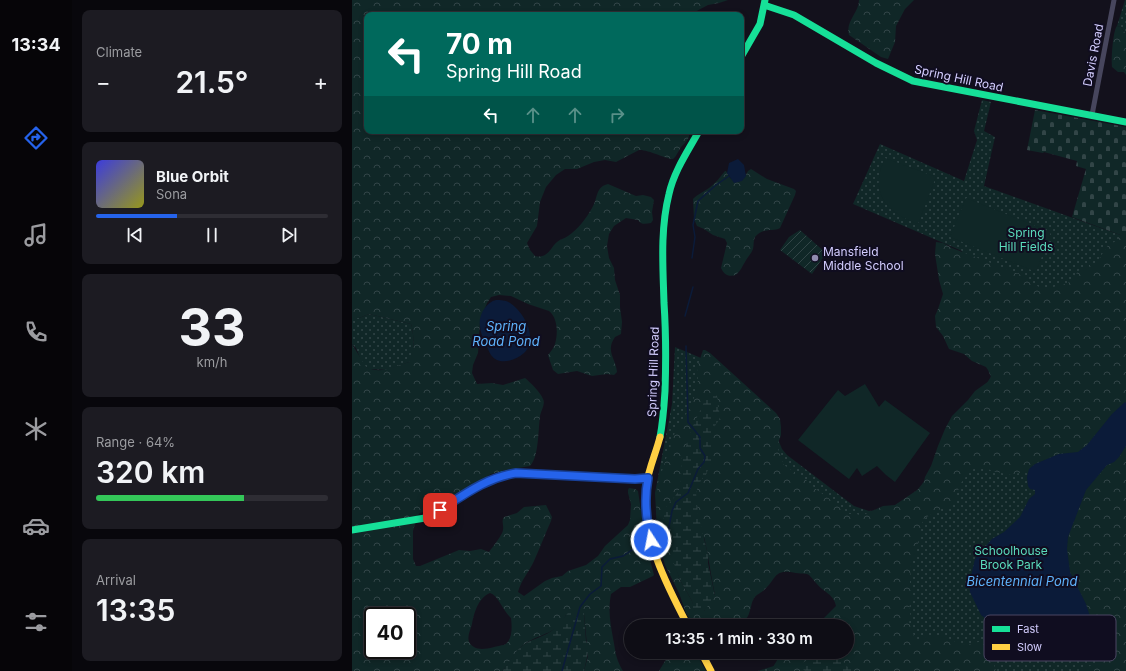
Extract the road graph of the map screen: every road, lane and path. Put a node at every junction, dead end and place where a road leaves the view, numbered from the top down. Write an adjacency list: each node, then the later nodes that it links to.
1 (1114, 0): 4 (street, Davis Road)
2 (764, 3): 3 (street, Spring Hill Road); 4 (street, Spring Hill Road)
3 (744, 52)
4 (1092, 115): 5 (street, Spring Hill Road)
5 (1126, 122)
6 (697, 134): 7 (street, Spring Hill Road)
7 (648, 478): 8 (street); 9 (street, Spring Hill Road)
8 (352, 530)
9 (684, 619)
10 (705, 659): 11 (street)
11 (711, 671)

